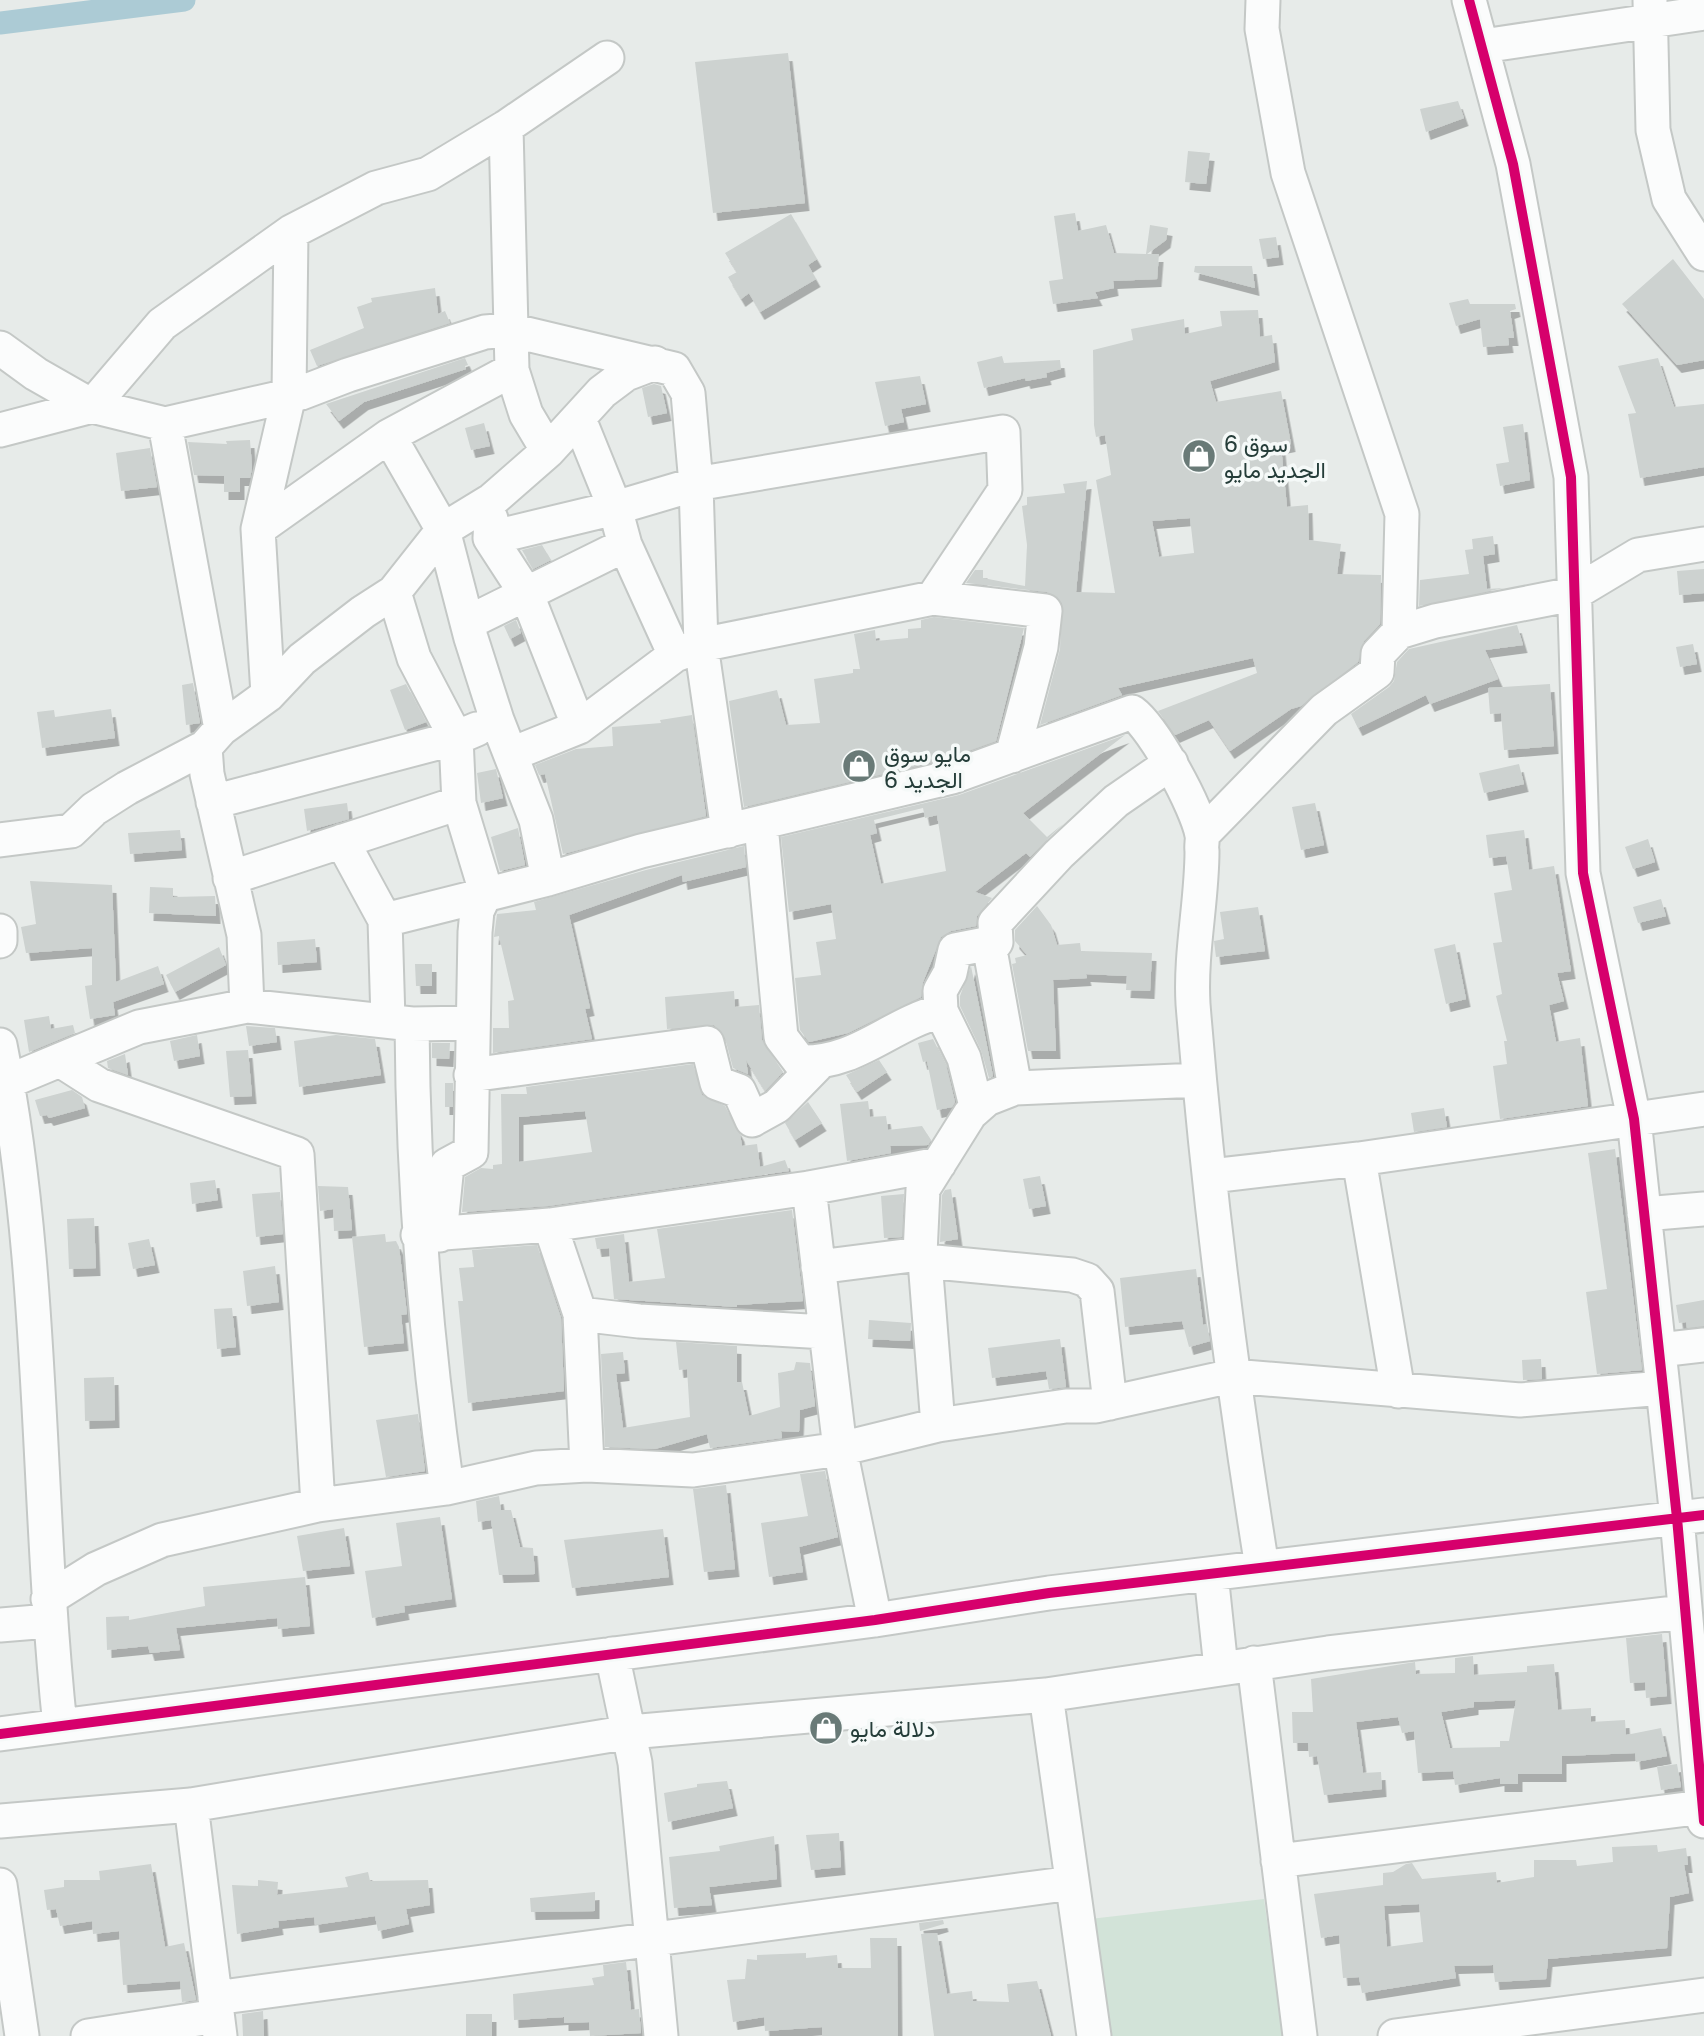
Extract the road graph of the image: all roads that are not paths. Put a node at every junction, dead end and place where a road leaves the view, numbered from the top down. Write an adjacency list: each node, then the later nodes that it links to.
1 (1263, 0): 34 (street)
2 (1469, 0): 5 (street)
3 (1650, 11): 4 (street); 5 (street); 9 (street)
4 (1704, 13)
5 (1483, 46): 31 (street)
6 (607, 58): 7 (street)
7 (506, 127): 8 (street); 10 (street)
8 (291, 232): 14 (street); 15 (street)
9 (1704, 254)
10 (510, 330): 12 (street); 13 (street); 14 (street)
11 (0, 348): 15 (street)
12 (655, 363): 16 (street); 21 (street)
13 (512, 370): 19 (street); 20 (street)
14 (289, 395): 17 (street); 24 (street)
15 (92, 406): 17 (street); 18 (street)
16 (579, 419): 20 (street); 23 (street)
17 (165, 424): 39 (street)
18 (0, 430)
19 (389, 436): 24 (street); 25 (street)
20 (548, 451): 22 (street)
21 (696, 484): 23 (street); 32 (street); 35 (street)
22 (492, 500): 25 (street); 26 (street)
23 (615, 508): 26 (street); 28 (street)
24 (258, 529): 36 (street)
25 (443, 530): 29 (street); 33 (street)
26 (490, 538): 30 (street)
27 (1704, 544): 31 (street)
28 (625, 545): 30 (street); 35 (street)
29 (394, 592): 36 (street); 40 (street)
30 (527, 594): 33 (street); 38 (street)
31 (1573, 594): 34 (street); 71 (street)
32 (933, 598): 35 (street); 42 (street)
33 (467, 623): 37 (street)
34 (1399, 632): 48 (street)
35 (688, 650): 38 (street); 47 (street)
36 (268, 695): 39 (street)
37 (497, 720): 40 (street); 41 (street)
38 (579, 727): 41 (street)
39 (213, 738): 44 (street); 49 (street)
40 (456, 738): 44 (street); 45 (street)
41 (512, 754): 52 (street)
42 (1012, 756): 43 (street); 46 (street)
43 (1171, 764): 48 (street); 57 (street)
44 (213, 802): 51 (street)
45 (459, 803): 50 (street); 53 (street)
46 (761, 825): 47 (street); 64 (street)
47 (728, 831): 52 (street)
48 (1202, 835): 66 (street)
49 (0, 840)
50 (342, 841): 51 (street); 54 (street)
51 (230, 878): 58 (street)
52 (548, 879): 53 (street)
53 (486, 892): 54 (street); 61 (street)
54 (384, 920): 60 (street)
55 (0, 931): 56 (street)
56 (0, 941)
57 (996, 942): 59 (street); 68 (street)
58 (247, 1006): 60 (street); 63 (street)
59 (941, 1011): 64 (street); 69 (street)
60 (400, 1022): 61 (street); 79 (street)
61 (473, 1023): 65 (street)
62 (0, 1045): 67 (street)
63 (60, 1060): 67 (street); 94 (street)
64 (819, 1063): 65 (street)
65 (471, 1075): 79 (street)
66 (1199, 1080): 68 (street); 74 (street)
67 (8, 1082): 98 (street)
68 (1014, 1088): 69 (street)
69 (976, 1106): 73 (street)
70 (1704, 1109): 71 (street)
71 (1634, 1119): 72 (street); 77 (street)
72 (1359, 1158): 74 (street); 88 (street)
73 (939, 1164): 75 (street); 80 (street)
74 (1211, 1176): 86 (street)
75 (809, 1188): 78 (street); 81 (street)
76 (1704, 1209): 77 (street)
77 (1644, 1214): 85 (street)
78 (550, 1225): 79 (street); 82 (street)
79 (429, 1235): 93 (street)
80 (922, 1258): 81 (street); 89 (street); 90 (street)
81 (818, 1267): 83 (street)
82 (580, 1314): 83 (street); 92 (street)
83 (825, 1332): 91 (street)
84 (1704, 1345): 85 (street)
85 (1659, 1350): 87 (street)
86 (1232, 1376): 88 (street); 89 (street); 96 (street)
87 (1663, 1388): 88 (street); 95 (street)
88 (1398, 1391)
89 (1110, 1403): 90 (street)
90 (938, 1425): 91 (street)
91 (840, 1449): 92 (street); 100 (street)
92 (587, 1465): 93 (street)
93 (447, 1488): 94 (street)
94 (318, 1505): 98 (street)
95 (1690, 1517): 96 (street); 99 (street)
96 (1262, 1567): 97 (street)
97 (1211, 1574): 100 (street); 104 (street)
98 (48, 1610): 101 (street); 106 (street)
99 (1684, 1612): 103 (street); 110 (street)
100 (875, 1620): 102 (street)
101 (0, 1625)
102 (612, 1654): 106 (street); 107 (street)
103 (1254, 1663): 104 (street); 112 (street)
104 (1222, 1668): 105 (street)
105 (1046, 1695): 107 (street); 113 (street)
106 (60, 1726): 108 (street)
107 (630, 1732): 109 (street); 115 (street)
108 (0, 1734)
109 (191, 1805): 111 (street); 117 (street)
110 (1703, 1814): 112 (street)
111 (0, 1821)
112 (1278, 1861): 122 (street)
113 (1072, 1883): 115 (street); 121 (street)
114 (0, 1885): 118 (street)
115 (649, 1938): 117 (street); 120 (street)
116 (1704, 1995): 123 (street)
117 (217, 2017): 119 (street)
118 (14, 2032)
119 (88, 2036)
120 (661, 2036)
121 (1094, 2036)
122 (1300, 2036)
123 (1395, 2036)

